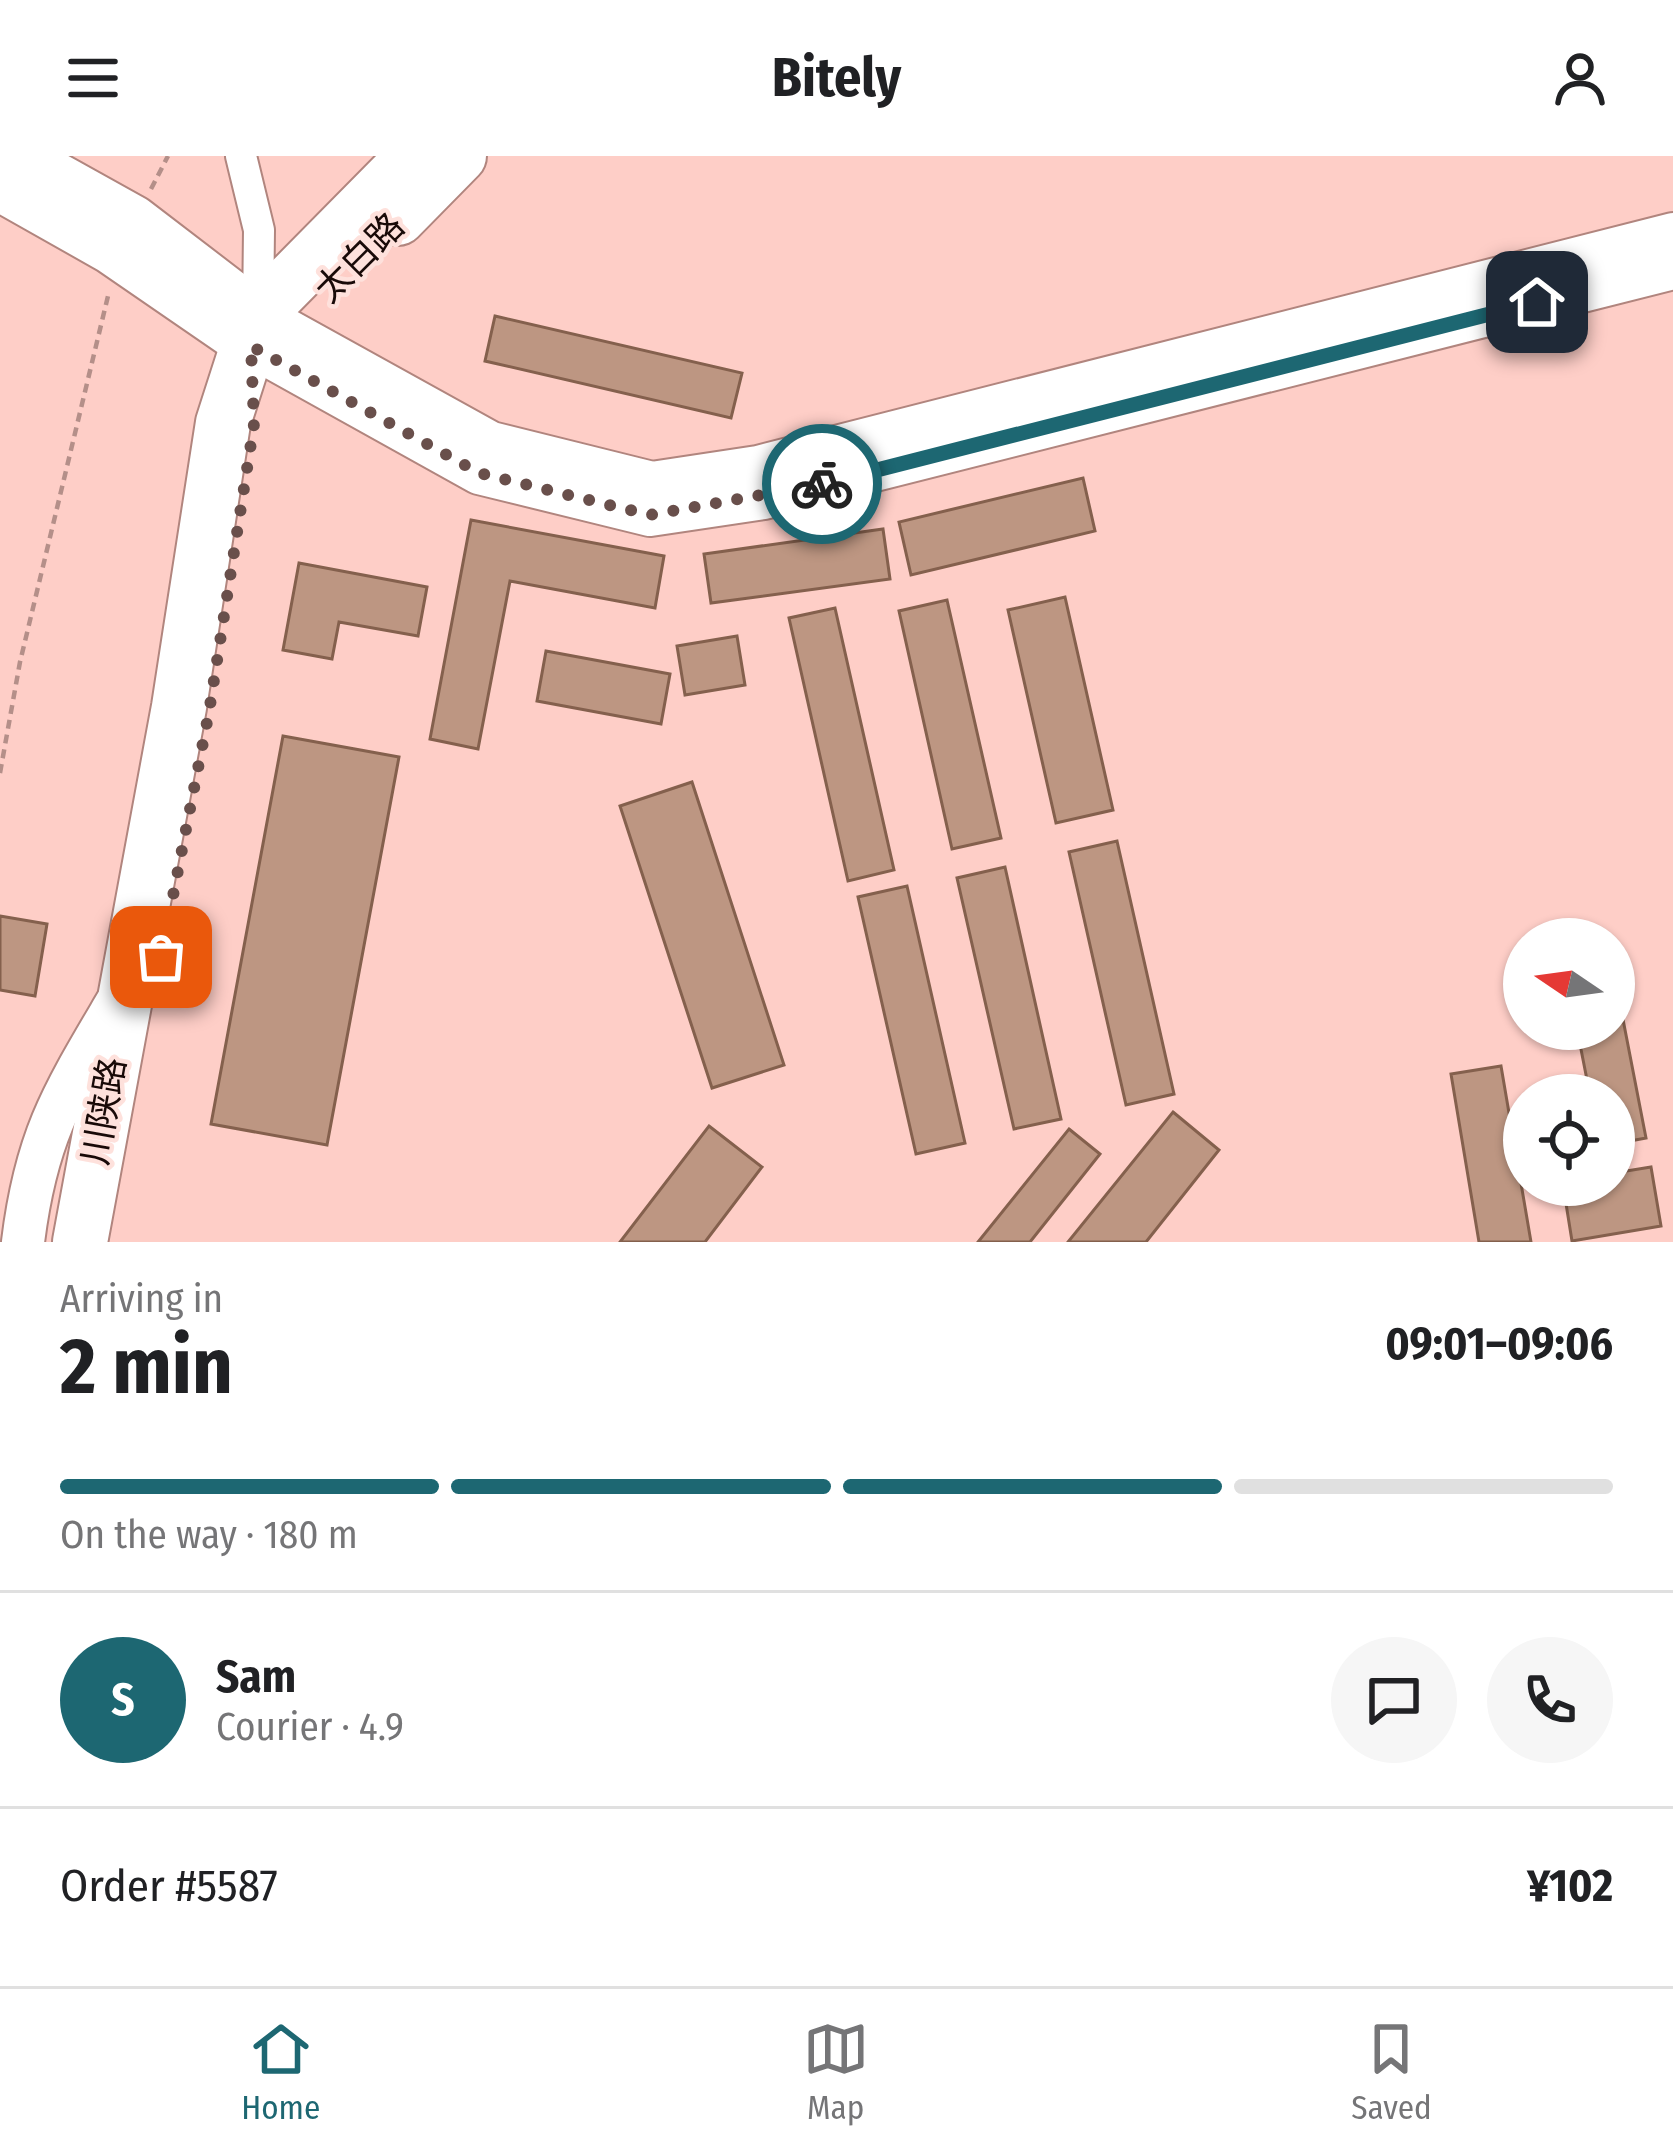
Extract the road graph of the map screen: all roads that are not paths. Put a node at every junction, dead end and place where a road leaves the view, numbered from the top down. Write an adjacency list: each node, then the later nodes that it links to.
1 (19, 156): 7 (main road)
2 (241, 156): 9 (street)
3 (414, 156): 9 (highway, 太白路)
4 (459, 156): 9 (highway, 太白路)
5 (0, 187): 7 (main road)
6 (1673, 234): 9 (main road)
7 (121, 242): 9 (main road)
8 (1673, 268): 9 (main road)
9 (265, 330): 10 (highway, 川陕路); 13 (highway, 川陕路)
10 (123, 993): 11 (main road); 12 (highway, 川陕路)
11 (23, 1242)
12 (80, 1242)
13 (111, 1242)

